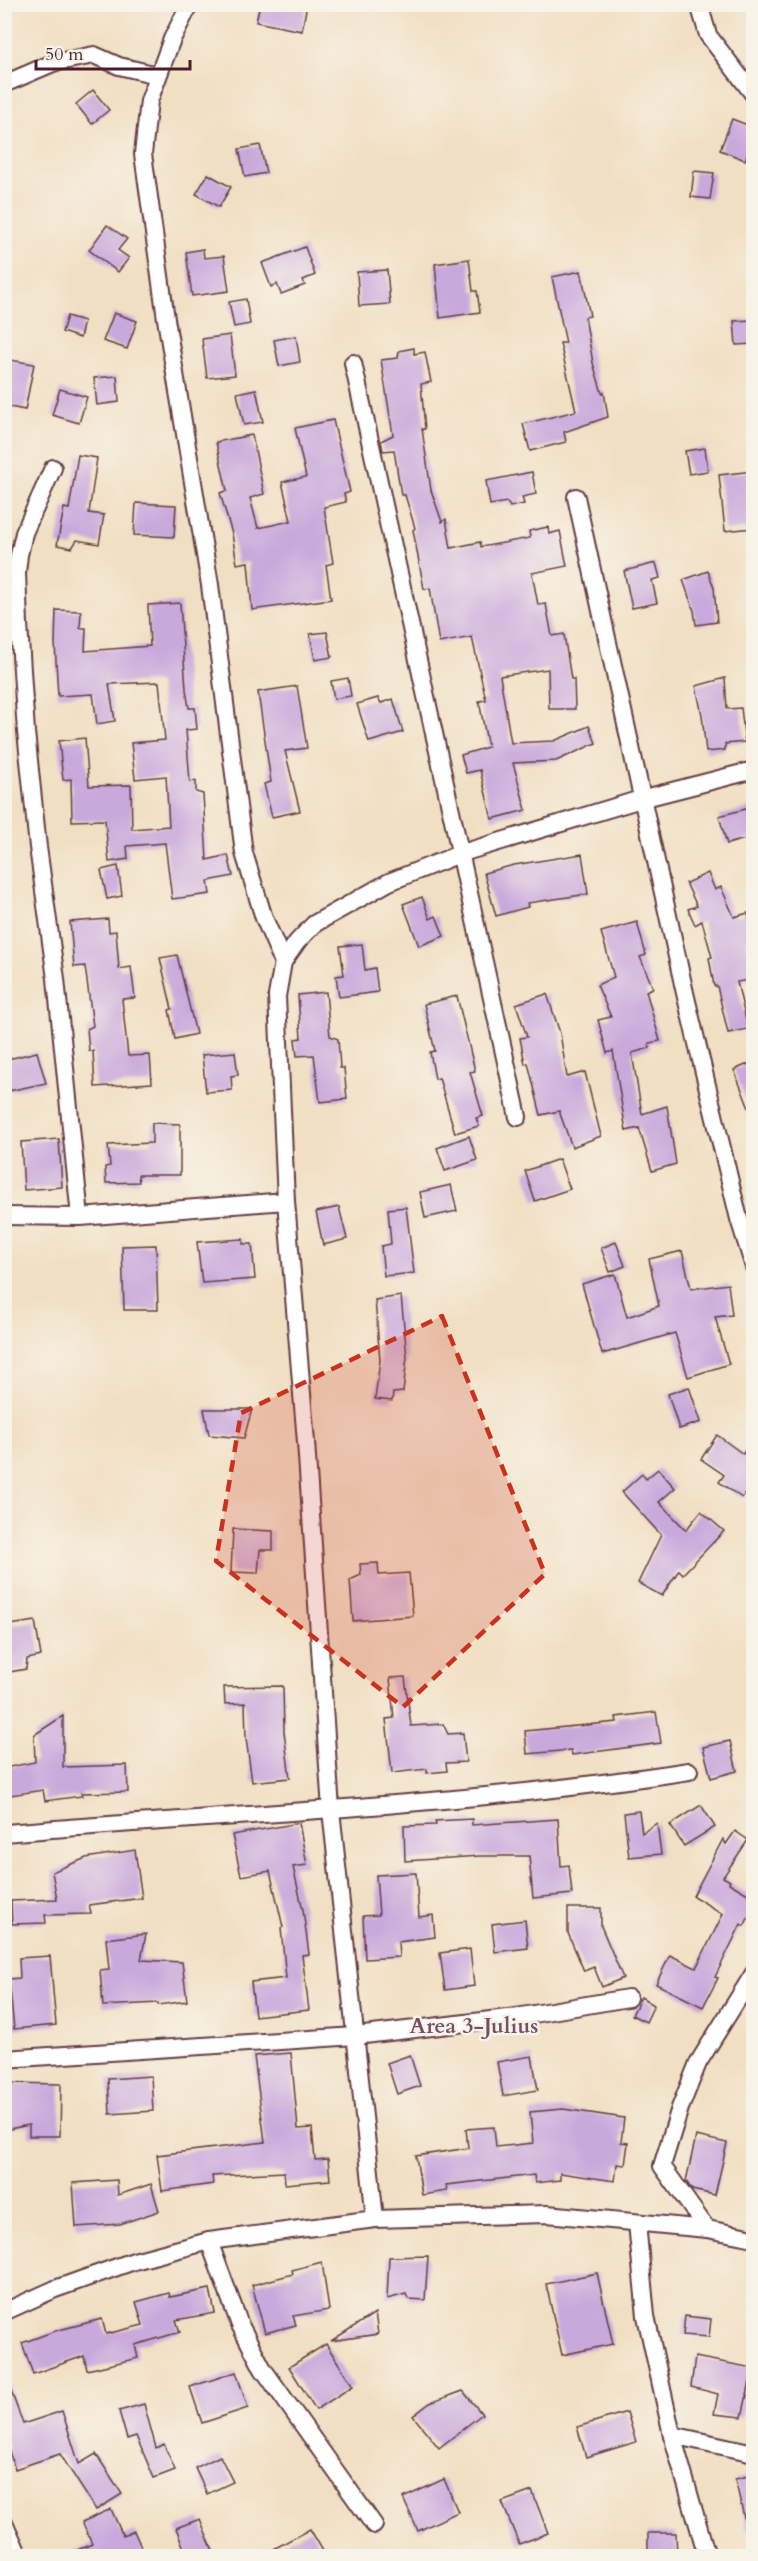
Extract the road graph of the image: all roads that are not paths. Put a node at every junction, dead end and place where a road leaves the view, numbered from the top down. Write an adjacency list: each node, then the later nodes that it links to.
1 (190, 4): 3 (street)
2 (699, 4): 5 (street)
3 (157, 75): 4 (street); 12 (street)
4 (4, 84)
5 (753, 95)
6 (353, 363): 11 (street)
7 (53, 468): 16 (street)
8 (576, 497): 10 (street)
9 (753, 770): 10 (street)
10 (641, 799): 11 (street); 17 (street)
11 (462, 853): 12 (street); 13 (street)
12 (283, 962): 14 (street)
13 (518, 1117)
14 (286, 1201): 16 (street); 19 (street)
15 (4, 1216): 16 (street)
16 (80, 1217)
17 (753, 1267)
18 (688, 1771): 19 (street)
19 (331, 1810): 20 (street); 23 (street)
20 (4, 1833)
21 (753, 1972): 27 (street)
22 (628, 1998): 23 (street)
23 (356, 2036): 24 (street); 25 (street)
24 (4, 2059)
25 (375, 2219): 26 (street); 29 (street)
26 (637, 2223): 27 (street); 31 (street)
27 (707, 2229): 28 (street)
28 (753, 2238)
29 (209, 2241): 30 (street); 34 (street)
30 (4, 2312)
31 (672, 2435): 32 (street); 36 (street)
32 (753, 2453)
33 (4, 2522): 35 (street)
34 (374, 2525)
35 (19, 2556)
36 (707, 2556)

